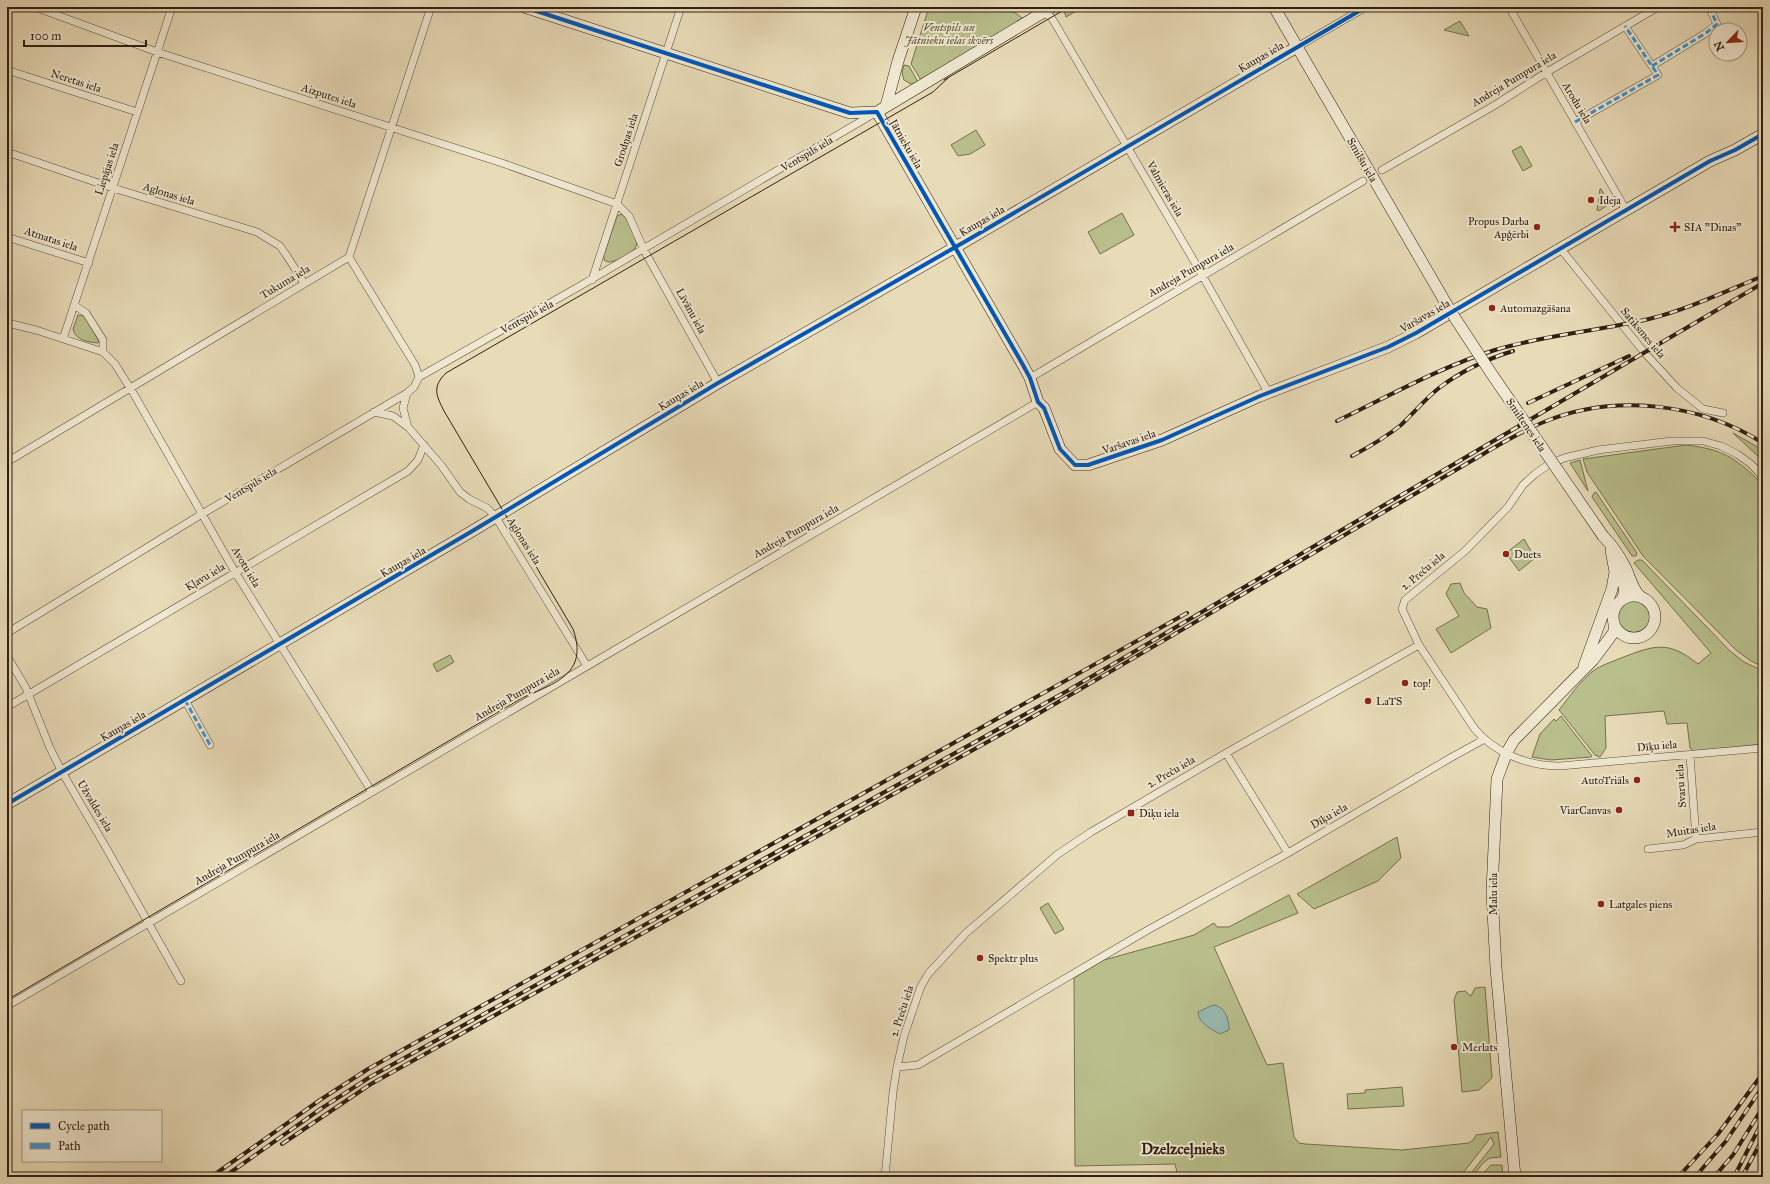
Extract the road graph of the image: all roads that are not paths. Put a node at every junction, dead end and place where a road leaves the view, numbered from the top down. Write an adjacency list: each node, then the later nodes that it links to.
1 (35, 7): 16 (street, Aizputes iela)
2 (172, 7): 16 (street, Liepājas iela)
3 (431, 7): 24 (street)
4 (524, 7): 17 (street, Jātnieku iela)
5 (681, 7): 17 (street, Grodņas iela)
6 (916, 7): 21 (street)
7 (1032, 7): 13 (street, Valmieras iela)
8 (1274, 7): 15 (street, Smilšu iela)
9 (1366, 7): 15 (street, Kauņas iela)
10 (1509, 7): 20 (street, Arodu iela)
11 (1658, 7): 14 (street, Andreja Pumpura iela)
12 (1709, 7): 18 (street)
13 (1048, 10): 21 (street, Ventspils iela); 26 (street, Valmieras iela)
14 (1625, 26): 18 (street); 20 (street, Andreja Pumpura iela)
15 (1297, 47): 26 (street, Kauņas iela); 43 (street, Smilšu iela)
16 (157, 52): 22 (street, Liepājas iela); 24 (street, Aizputes iela)
17 (666, 53): 21 (street, Jātnieku iela); 31 (street, Grodņas iela)
18 (1652, 66): 23 (street)
19 (7, 70): 22 (street, Neretas iela)
20 (1547, 72): 23 (street, Arodu iela); 28 (street, Andreja Pumpura iela)
21 (881, 109): 34 (street, Jātnieku iela); 36 (street, Ventspils iela)
22 (137, 112): 30 (street, Liepājas iela)
23 (1575, 122): 32 (street, Arodu iela)
24 (392, 128): 31 (street, Aizputes iela); 37 (street)
25 (1763, 134): 32 (street, Varšavas iela)
26 (1127, 146): 34 (street, Kauņas iela); 39 (street, Valmieras iela)
27 (7, 152): 30 (street, Aglonas iela)
28 (1382, 170)
29 (1363, 181): 39 (street, Andreja Pumpura iela)
30 (113, 188): 38 (street, Liepājas iela); 41 (street, Aglonas iela)
31 (617, 204): 36 (street, Līvānu iela); 40 (street, Grodņas iela)
32 (1626, 210): 35 (street, Varšavas iela)
33 (7, 236): 38 (street, Atmatas iela)
34 (955, 247): 48 (street, Jātnieku iela); 49 (street, Kauņas iela)
35 (1560, 248): 43 (street, Varšavas iela); 55 (street, Satiksmes iela)
36 (644, 250): 40 (street, Ventspils iela); 49 (street, Līvānu iela)
37 (349, 257): 41 (street, Tukuma iela); 47 (street)
38 (89, 263): 42 (street, Liepājas iela)
39 (1202, 275): 48 (street, Andreja Pumpura iela); 51 (street, Valmieras iela)
40 (592, 280): 47 (street, Ventspils iela)
41 (304, 283): 50 (street, Tukuma iela)
42 (74, 305): 45 (street, Liepājas iela); 46 (street)
43 (1451, 312): 51 (street, Varšavas iela); 63 (street, Smiltenes iela, bridge)
44 (7, 323): 45 (street, Avotu iela)
45 (64, 339): 46 (street, Avotu iela)
46 (103, 352): 50 (street, Avotu iela)
47 (419, 377): 52 (street, Ventspils iela)
48 (1030, 378): 53 (street, Jātnieku iela)
49 (718, 383): 62 (street, Kauņas iela)
50 (130, 388): 58 (street, Tukuma iela); 61 (street, Avotu iela)
51 (1268, 392): 59 (street, Varšavas iela)
52 (407, 393): 54 (street, Ventspils iela); 56 (street)
53 (1038, 402): 59 (street, Jātnieku iela); 75 (street, Andreja Pumpura iela)
54 (374, 412): 56 (street, Aglonas iela); 61 (street, Ventspils iela)
55 (1723, 413)
56 (408, 427): 57 (street, Aglonas iela)
57 (424, 445): 62 (street, Aglonas iela); 65 (street, Kļavu iela)
58 (7, 462)
59 (1075, 465)
60 (1763, 477): 72 (street, 2. Preču iela)
61 (202, 514): 65 (street, Avotu iela); 69 (street, Ventspils iela)
62 (495, 516): 71 (street, Kauņas iela); 75 (street, Aglonas iela)
63 (1603, 536): 64 (street, Smiltenes iela); 66 (street, Smiltenes iela)
64 (1611, 550): 67 (street, Smiltenes iela); 76 (street, Smiltenes iela)
65 (235, 572): 71 (street, Avotu iela); 77 (street, Kļavu iela)
66 (1640, 597): 67 (street); 70 (street, Smiltenes iela)
67 (1622, 600): 68 (street, Smiltenes iela)
68 (1614, 623): 70 (street); 74 (street, Smiltenes iela)
69 (7, 633)
70 (1627, 637): 74 (street, Smiltenes iela)
71 (280, 643): 78 (street, Kauņas iela); 87 (street, Avotu iela)
72 (1419, 644): 80 (street); 83 (street, 2. Preču iela)
73 (7, 656): 77 (street, Užvaldes iela)
74 (1593, 660): 76 (street, Smiltenes iela)
75 (587, 666): 87 (street, Andreja Pumpura iela)
76 (1582, 670): 84 (street, Smiltenes iela)
77 (28, 695): 79 (street, Kļavu iela); 86 (street, Užvaldes iela)
78 (185, 700): 81 (street); 86 (street, Kauņas iela)
79 (7, 707)
80 (1484, 740): 84 (street); 92 (street, Dīķu iela)
81 (210, 745)
82 (1763, 748): 85 (street, Dīķu iela)
83 (1226, 752): 92 (street); 96 (street, 2. Preču iela)
84 (1507, 752): 85 (street, Dīķu iela); 98 (street, Malu iela)
85 (1690, 754): 90 (street, Svaru iela)
86 (62, 772): 88 (street, Kauņas iela); 93 (street, Užvaldes iela)
87 (372, 792): 93 (street, Andreja Pumpura iela)
88 (7, 804)
89 (1763, 832): 90 (street, Muitas iela)
90 (1696, 839): 91 (street, Muitas iela)
91 (1648, 849)
92 (1288, 853): 96 (street, Dīķu iela)
93 (149, 922): 94 (street, Užvaldes iela); 95 (street, Andreja Pumpura iela)
94 (181, 981)
95 (7, 1006)
96 (897, 1067): 97 (street, 2. Preču iela)
97 (885, 1177)
98 (1515, 1177)

